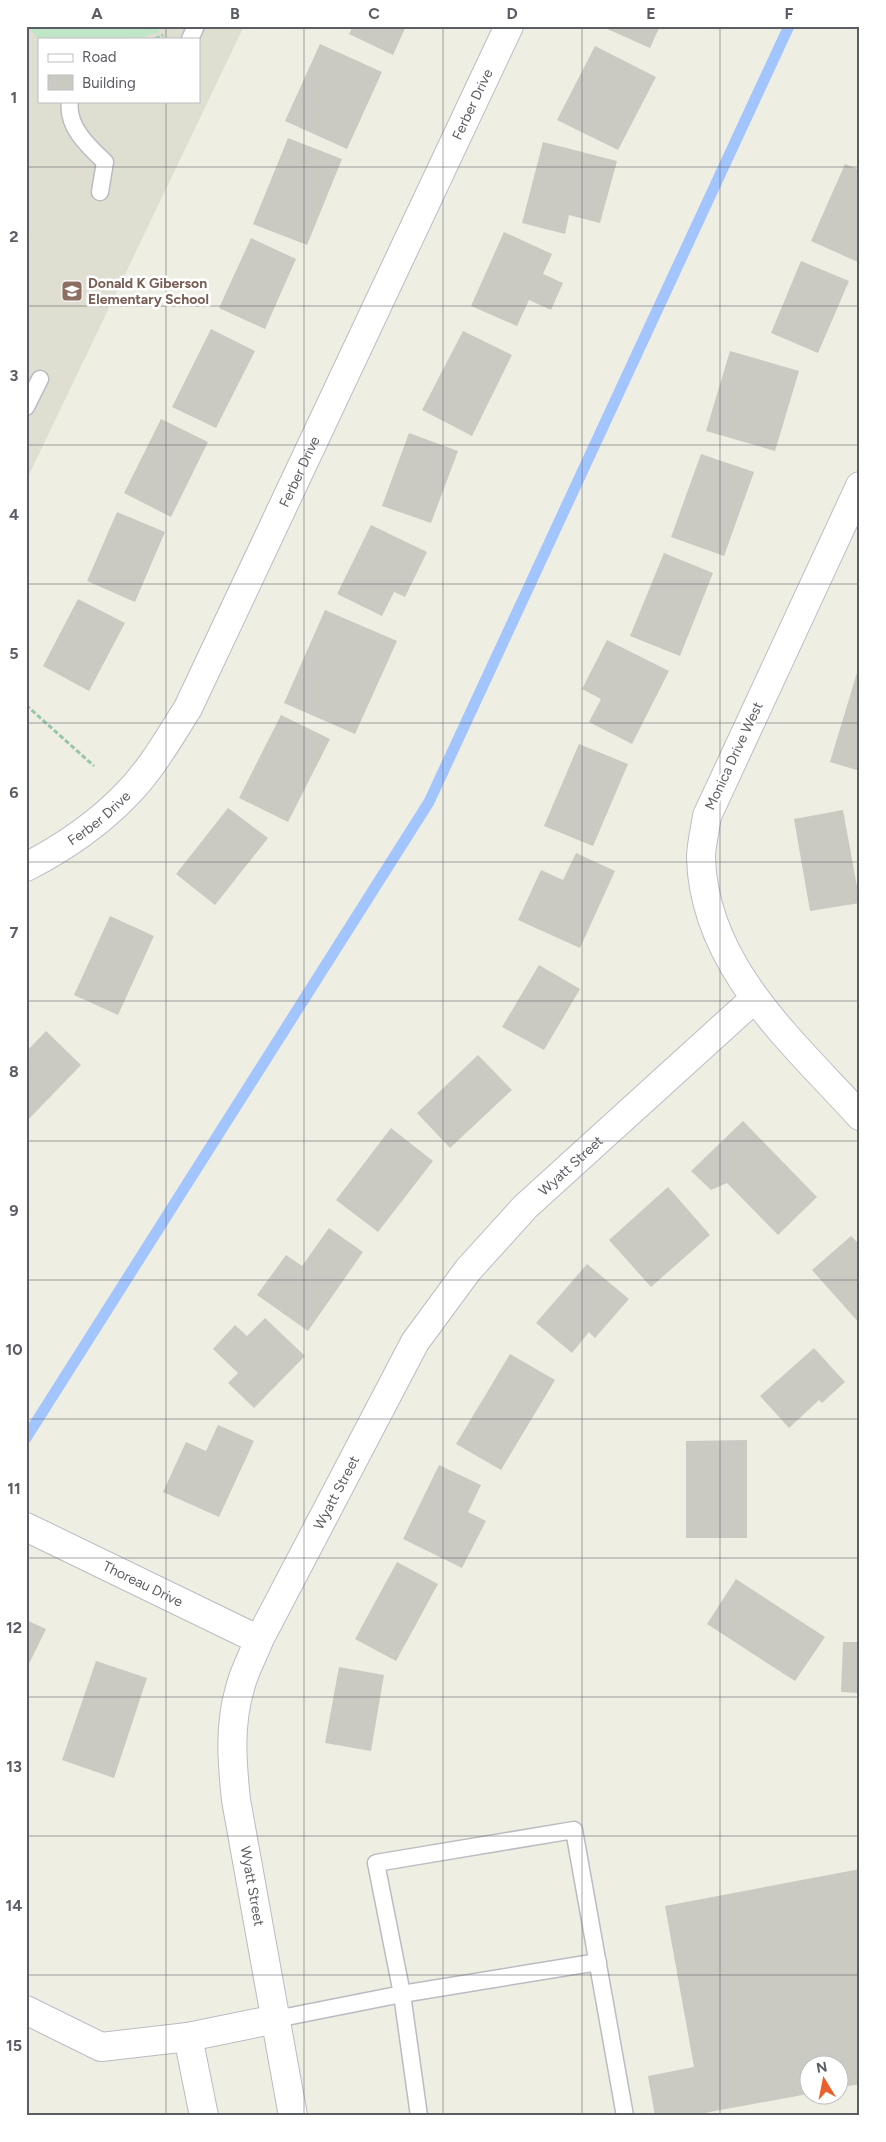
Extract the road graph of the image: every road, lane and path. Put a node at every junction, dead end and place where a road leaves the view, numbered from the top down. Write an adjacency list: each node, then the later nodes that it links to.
1 (196, 26): 3 (lane)
2 (509, 26): 11 (street, Ferber Drive)
3 (190, 38)
4 (70, 102): 5 (lane)
5 (100, 192)
6 (40, 380): 7 (lane)
7 (26, 407)
8 (860, 486): 12 (street, Monica Drive West)
9 (26, 705): 10 (path)
10 (94, 766)
11 (26, 867)
12 (754, 999): 13 (street, Monica Drive West); 15 (street, Wyatt Street)
13 (860, 1116)
14 (26, 1526): 15 (street, Thoreau Drive)
15 (259, 1640): 19 (street, Wyatt Street)
16 (598, 1962): 17 (lane); 17 (lane); 24 (lane)
17 (402, 1994): 19 (lane); 23 (lane)
18 (26, 2010): 20 (street)
19 (276, 2019): 20 (street); 22 (street, Wyatt Street)
20 (188, 2037): 21 (street)
21 (204, 2116)
22 (292, 2116)
23 (419, 2116)
24 (625, 2116)

